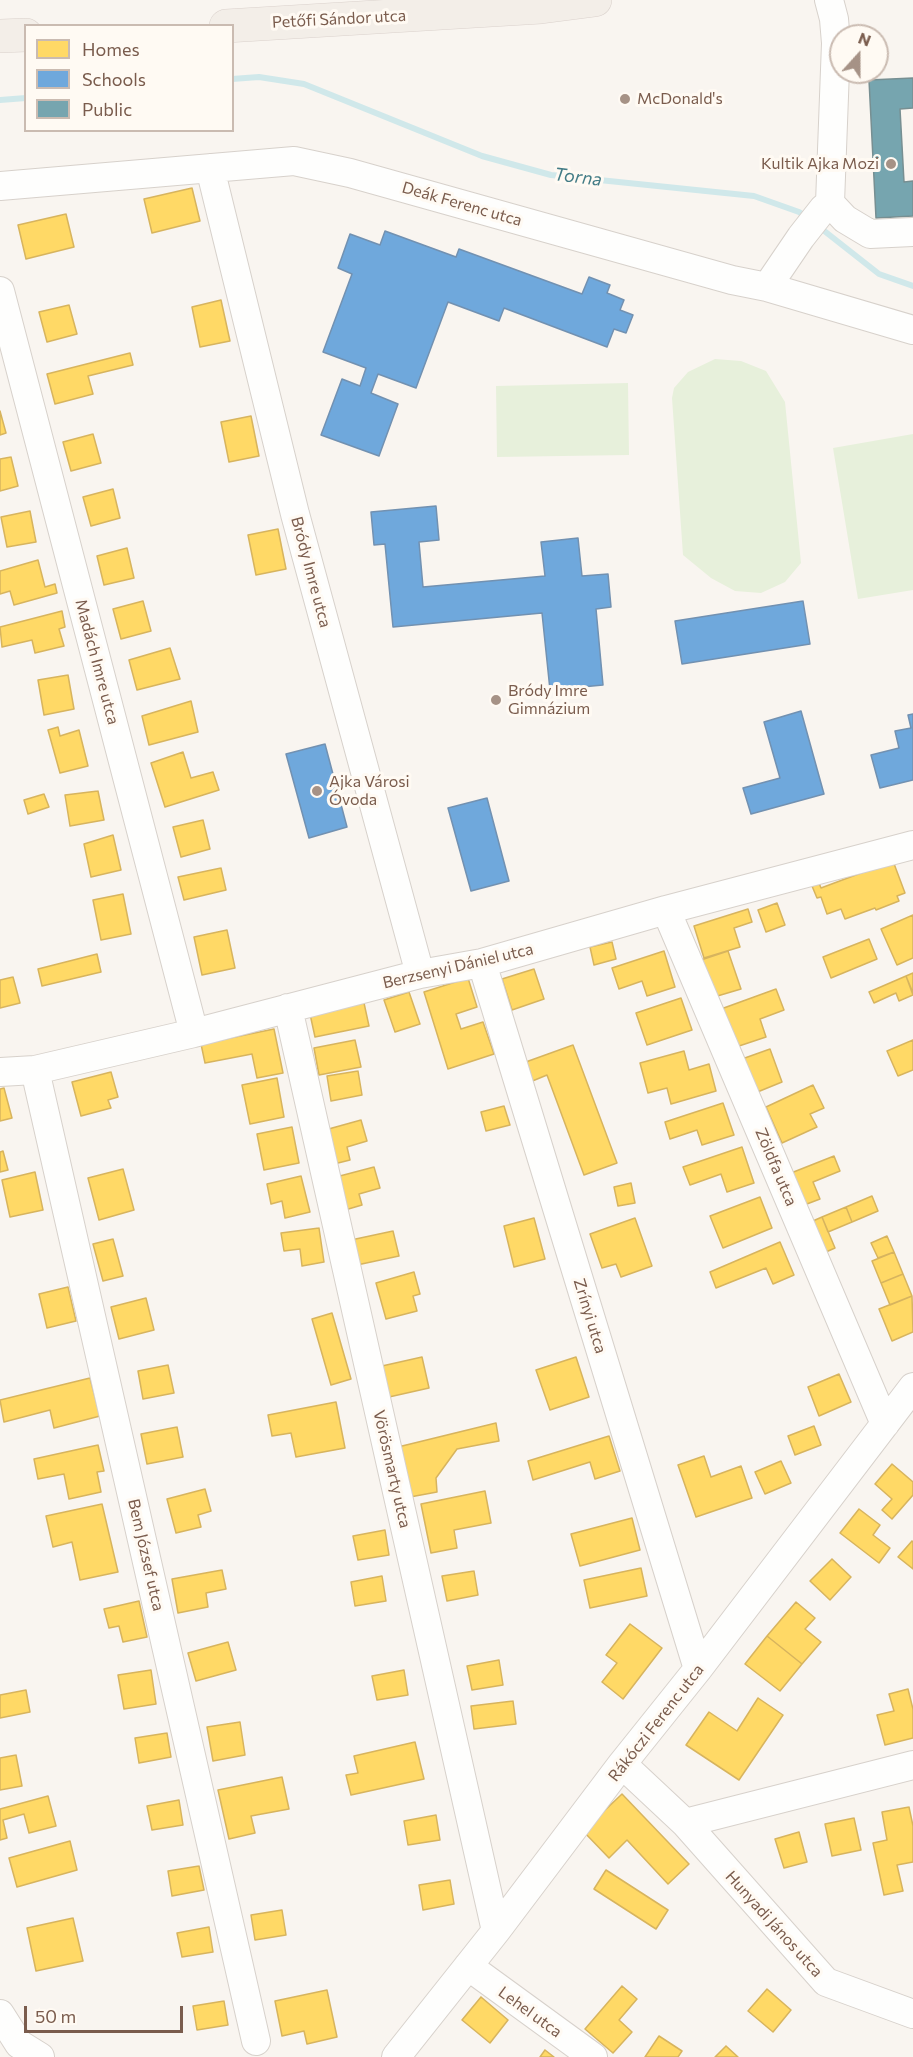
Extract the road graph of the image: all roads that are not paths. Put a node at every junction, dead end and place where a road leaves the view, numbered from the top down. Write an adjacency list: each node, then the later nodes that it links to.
1 (595, 0): 3 (main road, Petőfi Sándor utca)
2 (829, 0): 9 (street)
3 (541, 4): 4 (main road, Petőfi Sándor utca)
4 (234, 25)
5 (24, 35): 6 (main road)
6 (0, 36)
7 (210, 168): 8 (street, Deák Ferenc utca); 11 (street, Deák Ferenc utca); 17 (street, Bródy Imre utca)
8 (0, 186)
9 (826, 206): 10 (street); 11 (street)
10 (913, 232)
11 (767, 287): 13 (street, Deák Ferenc utca)
12 (1, 301): 19 (street, Madách Imre utca)
13 (913, 330)
14 (913, 845): 15 (street, Berzsenyi Dániel utca)
15 (666, 910): 16 (street, Berzsenyi Dániel utca); 23 (street, Zöldfa utca)
16 (482, 963): 17 (street, Berzsenyi Dániel utca); 24 (street, Zrínyi utca)
17 (420, 974): 18 (street, Berzsenyi Dániel utca)
18 (288, 1008): 19 (street, Berzsenyi Dániel utca); 28 (street, Vörösmarty utca)
19 (194, 1033): 20 (street, Berzsenyi Dániel utca)
20 (35, 1070): 21 (street, Berzsenyi Dániel utca); 32 (street, Bem József utca)
21 (0, 1072)
22 (913, 1387): 23 (street, Rákóczi Ferenc utca)
23 (885, 1424): 24 (street, Rákóczi Ferenc utca)
24 (698, 1669): 25 (street, Rákóczi Ferenc utca)
25 (622, 1764): 27 (street, Hunyadi János utca); 28 (street, Rákóczi Ferenc utca)
26 (913, 1766): 27 (street)
27 (685, 1823): 31 (street, Hunyadi János utca)
28 (496, 1930): 29 (street, Rákóczi Ferenc utca)
29 (468, 1966): 34 (street, Rákóczi Ferenc utca); 35 (street, Lehel utca)
30 (0, 2014): 33 (street)
31 (913, 2014)
32 (256, 2041)
33 (25, 2053)
34 (396, 2057)
35 (593, 2057)

